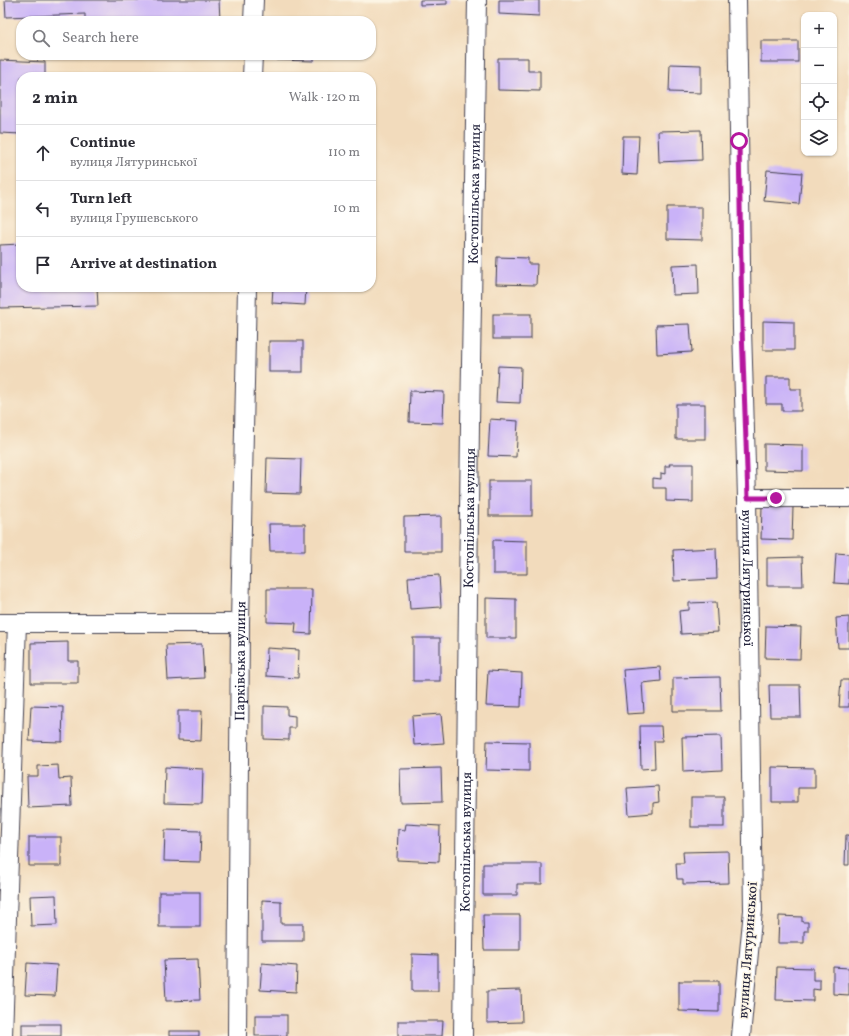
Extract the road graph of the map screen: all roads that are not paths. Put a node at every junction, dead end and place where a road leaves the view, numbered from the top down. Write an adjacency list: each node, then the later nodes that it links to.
1 (254, 0): 4 (street)
2 (478, 0): 14 (street, Костопільська вулиця)
3 (737, 0): 8 (street, вулиця Лятуринської)
4 (253, 16)
5 (252, 60): 6 (street)
6 (252, 72)
7 (248, 292): 11 (street, Парківська вулиця)
8 (748, 498): 9 (street); 15 (street, вулиця Лятуринської)
9 (849, 498)
10 (9, 622): 11 (street); 12 (street)
11 (240, 623): 13 (street, Парківська вулиця)
12 (3, 1036)
13 (237, 1036)
14 (464, 1036)
15 (741, 1036)

